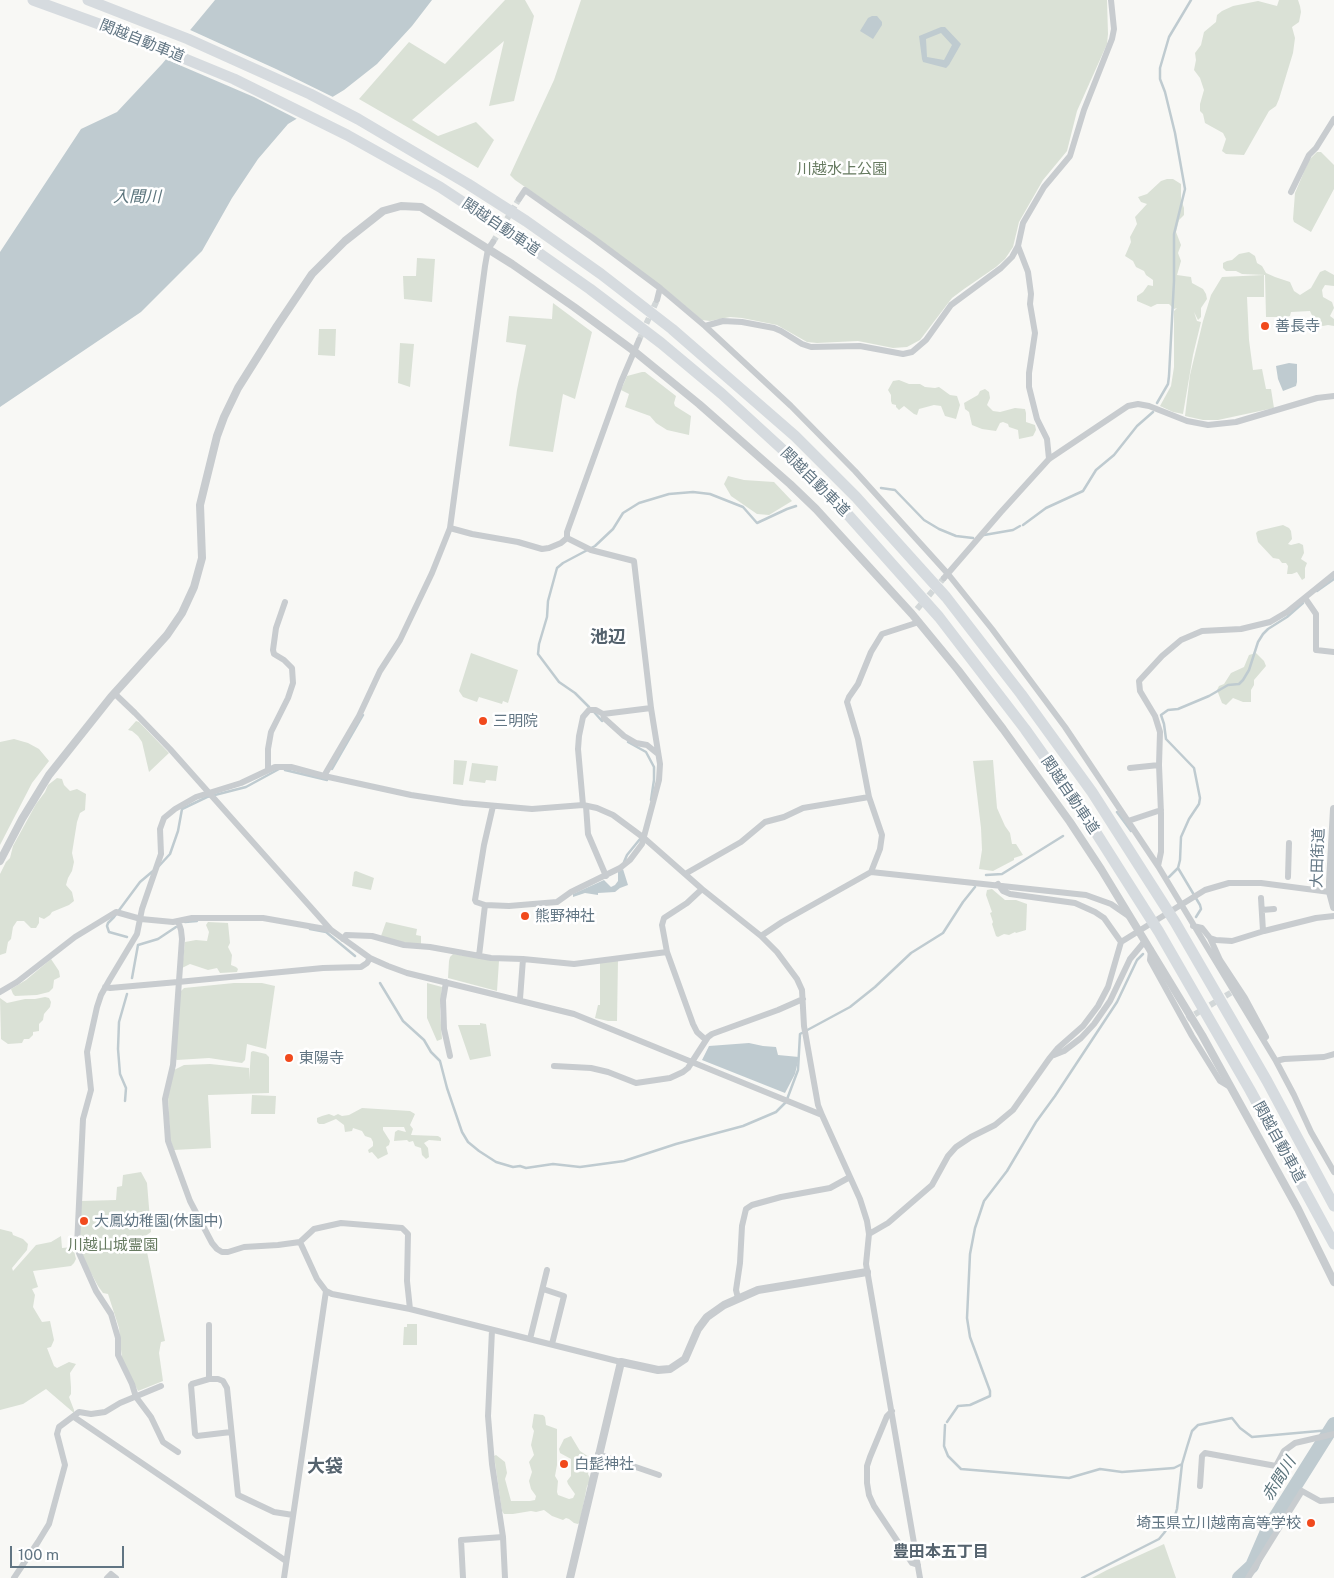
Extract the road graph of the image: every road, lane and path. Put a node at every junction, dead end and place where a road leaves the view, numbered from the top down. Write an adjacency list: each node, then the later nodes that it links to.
1 (33, 0): 91 (highway, 関越自動車道)
2 (88, 0): 88 (highway, 関越自動車道)
3 (1111, 0): 8 (street)
4 (1334, 119): 5 (street)
5 (1291, 192)
6 (519, 198): 10 (street)
7 (493, 242): 9 (street)
8 (1018, 246): 12 (street); 16 (street)
9 (488, 249): 14 (street); 17 (street); 25 (street)
10 (660, 288): 11 (street); 12 (street)
11 (657, 300)
12 (705, 326): 19 (street)
13 (639, 340): 14 (street)
14 (634, 352): 18 (street); 23 (street)
15 (1334, 396): 16 (street)
16 (1049, 459): 19 (street)
17 (450, 528): 18 (street); 32 (street)
18 (567, 538): 26 (street)
19 (946, 576): 39 (street)
20 (1333, 577): 21 (street)
21 (1306, 600): 24 (street); 29 (street)
22 (285, 602): 31 (street)
23 (919, 622): 34 (street); 57 (street)
24 (1334, 652)
25 (114, 693): 33 (street); 42 (street)
26 (652, 708): 27 (street); 28 (street)
27 (602, 714): 28 (street); 36 (street)
28 (658, 754): 40 (street)
29 (1159, 764): 30 (street); 38 (street)
30 (1130, 768)
31 (268, 770): 32 (street); 33 (street)
32 (324, 776): 35 (street)
33 (209, 793): 58 (street); 61 (street)
34 (869, 797): 44 (street); 45 (street)
35 (493, 806): 36 (street); 52 (street)
36 (584, 806): 40 (street); 46 (street)
37 (1334, 809): 50 (street, 大田街道)
38 (1161, 810): 39 (street); 43 (street)
39 (1128, 821): 43 (street)
40 (644, 838): 45 (street); 46 (street)
41 (1289, 843): 47 (street)
42 (0, 861)
43 (1158, 866): 60 (street)
44 (871, 872): 48 (street); 63 (street)
45 (685, 874): 49 (street)
46 (606, 876): 52 (street)
47 (1288, 877)
48 (998, 884): 57 (street); 66 (street)
49 (702, 889): 63 (street); 68 (street)
50 (1330, 892): 53 (street, 大田街道); 66 (street)
51 (1261, 898): 55 (street)
52 (485, 905): 69 (street)
53 (1334, 907)
54 (1274, 908): 55 (street)
55 (1262, 910): 62 (street)
56 (1334, 916): 62 (street)
57 (1131, 918): 67 (street)
58 (141, 919): 59 (street); 74 (street); 75 (street)
59 (178, 921): 61 (street); 72 (street)
60 (1193, 926): 64 (street); 82 (street)
61 (331, 930): 65 (street)
62 (1263, 932): 64 (street)
63 (761, 936): 77 (street)
64 (1210, 938): 82 (street)
65 (343, 939): 69 (street); 70 (street)
66 (1123, 940): 80 (street)
67 (1145, 942): 80 (street); 94 (street)
68 (667, 952): 71 (street); 78 (street)
69 (479, 956): 71 (street)
70 (370, 958): 72 (street); 73 (street)
71 (523, 959): 76 (street)
72 (178, 982): 74 (street); 90 (street)
73 (446, 982): 76 (street); 81 (street)
74 (106, 987): 106 (street)
75 (0, 992)
76 (520, 999): 83 (street)
77 (803, 999): 78 (street); 85 (street)
78 (706, 1040): 83 (street)
79 (1334, 1054): 82 (street)
80 (1054, 1055): 89 (street)
81 (450, 1056)
82 (1275, 1059): 86 (street)
83 (693, 1062): 84 (street); 85 (street)
84 (554, 1066)
85 (822, 1116): 87 (street)
86 (1334, 1172)
87 (850, 1177): 89 (street); 97 (street)
88 (1334, 1206)
89 (869, 1234): 93 (street)
90 (300, 1242): 96 (street); 98 (street)
91 (1334, 1244)
92 (547, 1270): 95 (street)
93 (867, 1272): 97 (street); 107 (street)
94 (1334, 1282)
95 (543, 1289): 101 (street); 102 (street)
96 (326, 1291): 98 (street); 116 (street)
97 (738, 1298): 103 (street)
98 (410, 1309): 100 (street)
99 (209, 1325): 104 (street)
100 (492, 1330): 101 (street); 117 (street)
101 (530, 1339): 102 (street)
102 (552, 1344): 103 (street)
103 (620, 1362): 112 (street)
104 (209, 1379): 109 (street); 109 (street)
105 (161, 1386): 106 (street)
106 (136, 1397): 108 (street); 111 (street)
107 (892, 1411): 119 (street); 119 (street)
108 (74, 1417): 118 (street); 120 (street)
109 (231, 1432): 116 (street)
110 (1329, 1435): 114 (street)
111 (178, 1452)
112 (598, 1454): 113 (street); 126 (street)
113 (659, 1475)
114 (1200, 1486)
115 (1334, 1500): 128 (street)
116 (293, 1515): 118 (street)
117 (503, 1537): 124 (street); 125 (street)
118 (286, 1561): 123 (street)
119 (918, 1565): 127 (street)
120 (14, 1578)
121 (107, 1578): 122 (street)
122 (116, 1578)
123 (284, 1578)
124 (463, 1578)
125 (505, 1578)
126 (570, 1578)
127 (920, 1578)
128 (1248, 1578)

